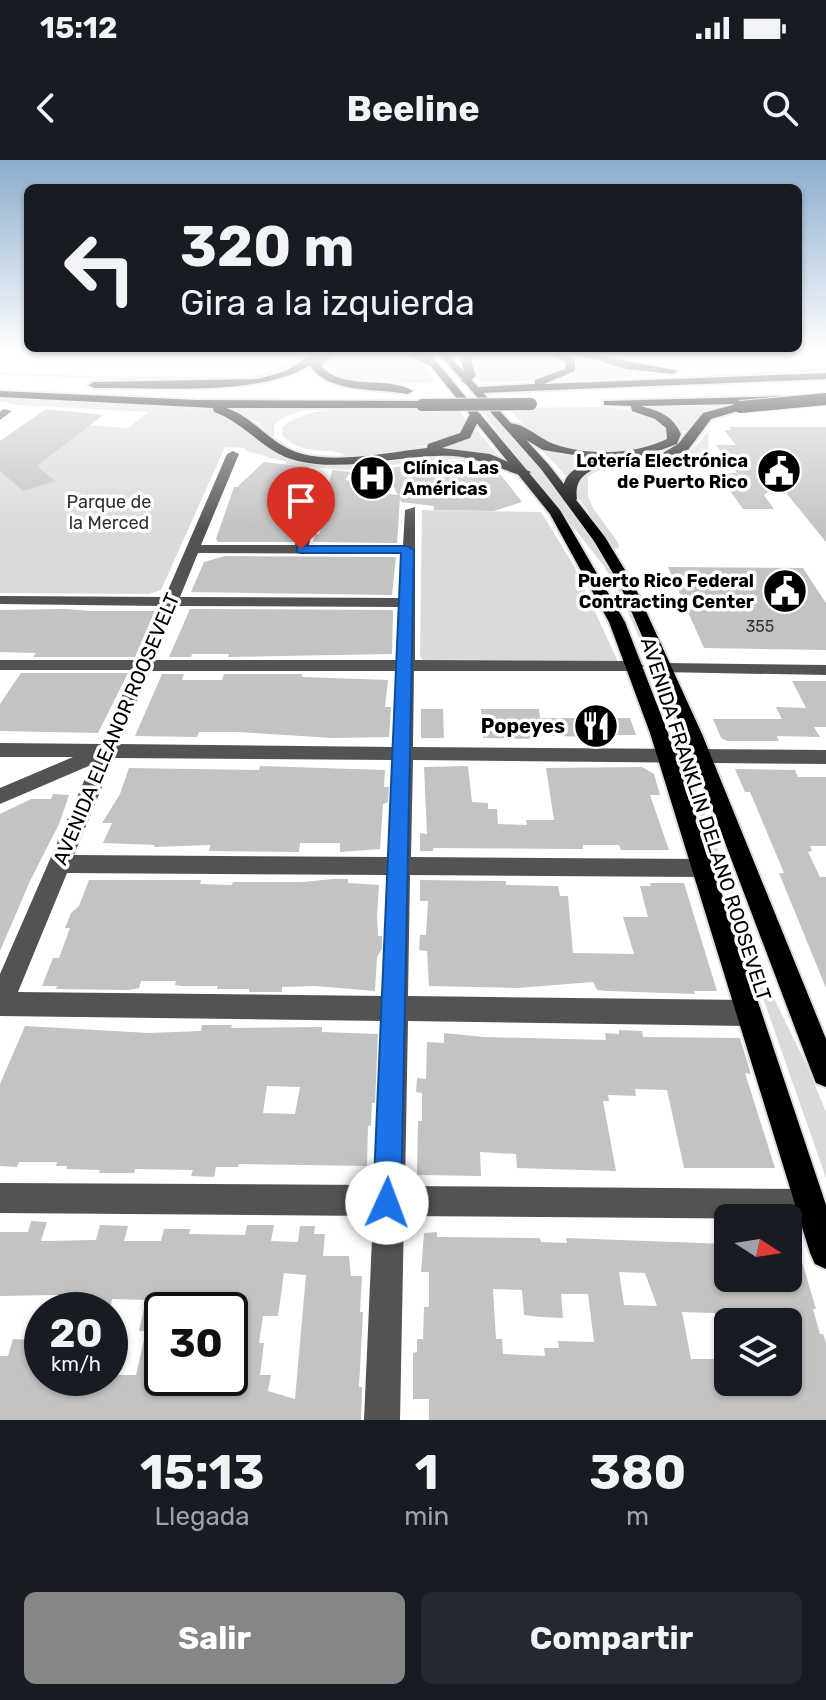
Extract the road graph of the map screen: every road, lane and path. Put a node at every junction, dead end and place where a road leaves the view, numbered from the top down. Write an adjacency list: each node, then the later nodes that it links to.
1 (230, 413): 9 (highway)
2 (303, 413): 6 (highway)
3 (497, 413): 7 (main road, AVENIDA FRANKLIN DELANO ROOSEVELT)
4 (651, 413): 7 (highway)
5 (719, 413): 11 (highway, bridge)
6 (475, 415): 9 (main road, AVENIDA FRANKLIN DELANO ROOSEVELT)
7 (509, 426): 11 (main road, AVENIDA FRANKLIN DELANO ROOSEVELT)
8 (233, 454): 13 (street, AVENIDA ELEANOR ROOSEVELT)
9 (524, 472): 21 (main road, AVENIDA FRANKLIN DELANO ROOSEVELT)
10 (313, 499): 14 (street)
11 (570, 499): 23 (main road, AVENIDA FRANKLIN DELANO ROOSEVELT)
12 (411, 510): 15 (street)
13 (193, 549): 14 (street); 17 (street, AVENIDA ELEANOR ROOSEVELT)
14 (301, 549): 15 (street)
15 (407, 550): 18 (street)
16 (0, 600): 17 (street)
17 (169, 601): 18 (street); 20 (street, AVENIDA ELEANOR ROOSEVELT)
18 (406, 603): 22 (street)
19 (0, 665): 20 (street)
20 (143, 666): 22 (street); 26 (street, AVENIDA ELEANOR ROOSEVELT)
21 (636, 666): 22 (street); 28 (main road, AVENIDA FRANKLIN DELANO ROOSEVELT)
22 (404, 668): 27 (street)
23 (666, 668): 24 (street); 29 (main road, AVENIDA FRANKLIN DELANO ROOSEVELT)
24 (826, 670)
25 (0, 750): 26 (street)
26 (107, 751): 27 (street); 31 (street); 32 (street, AVENIDA ELEANOR ROOSEVELT)
27 (402, 753): 28 (street); 33 (street)
28 (663, 755): 29 (street); 34 (main road, AVENIDA FRANKLIN DELANO ROOSEVELT)
29 (701, 755): 30 (street); 38 (main road, AVENIDA FRANKLIN DELANO ROOSEVELT)
30 (826, 757)
31 (0, 796)
32 (60, 864): 33 (street); 35 (street, AVENIDA ELEANOR ROOSEVELT)
33 (398, 865): 34 (street); 36 (street)
34 (700, 868): 37 (main road, AVENIDA FRANKLIN DELANO ROOSEVELT)
35 (0, 1004): 36 (street)
36 (393, 1009): 37 (street); 40 (street)
37 (747, 1013): 41 (main road, AVENIDA FRANKLIN DELANO ROOSEVELT)
38 (826, 1073)
39 (0, 1198): 40 (street)
40 (387, 1203): 41 (street); 43 (street)
41 (809, 1204): 42 (main road, AVENIDA FRANKLIN DELANO ROOSEVELT)
42 (826, 1253)
43 (382, 1420)

